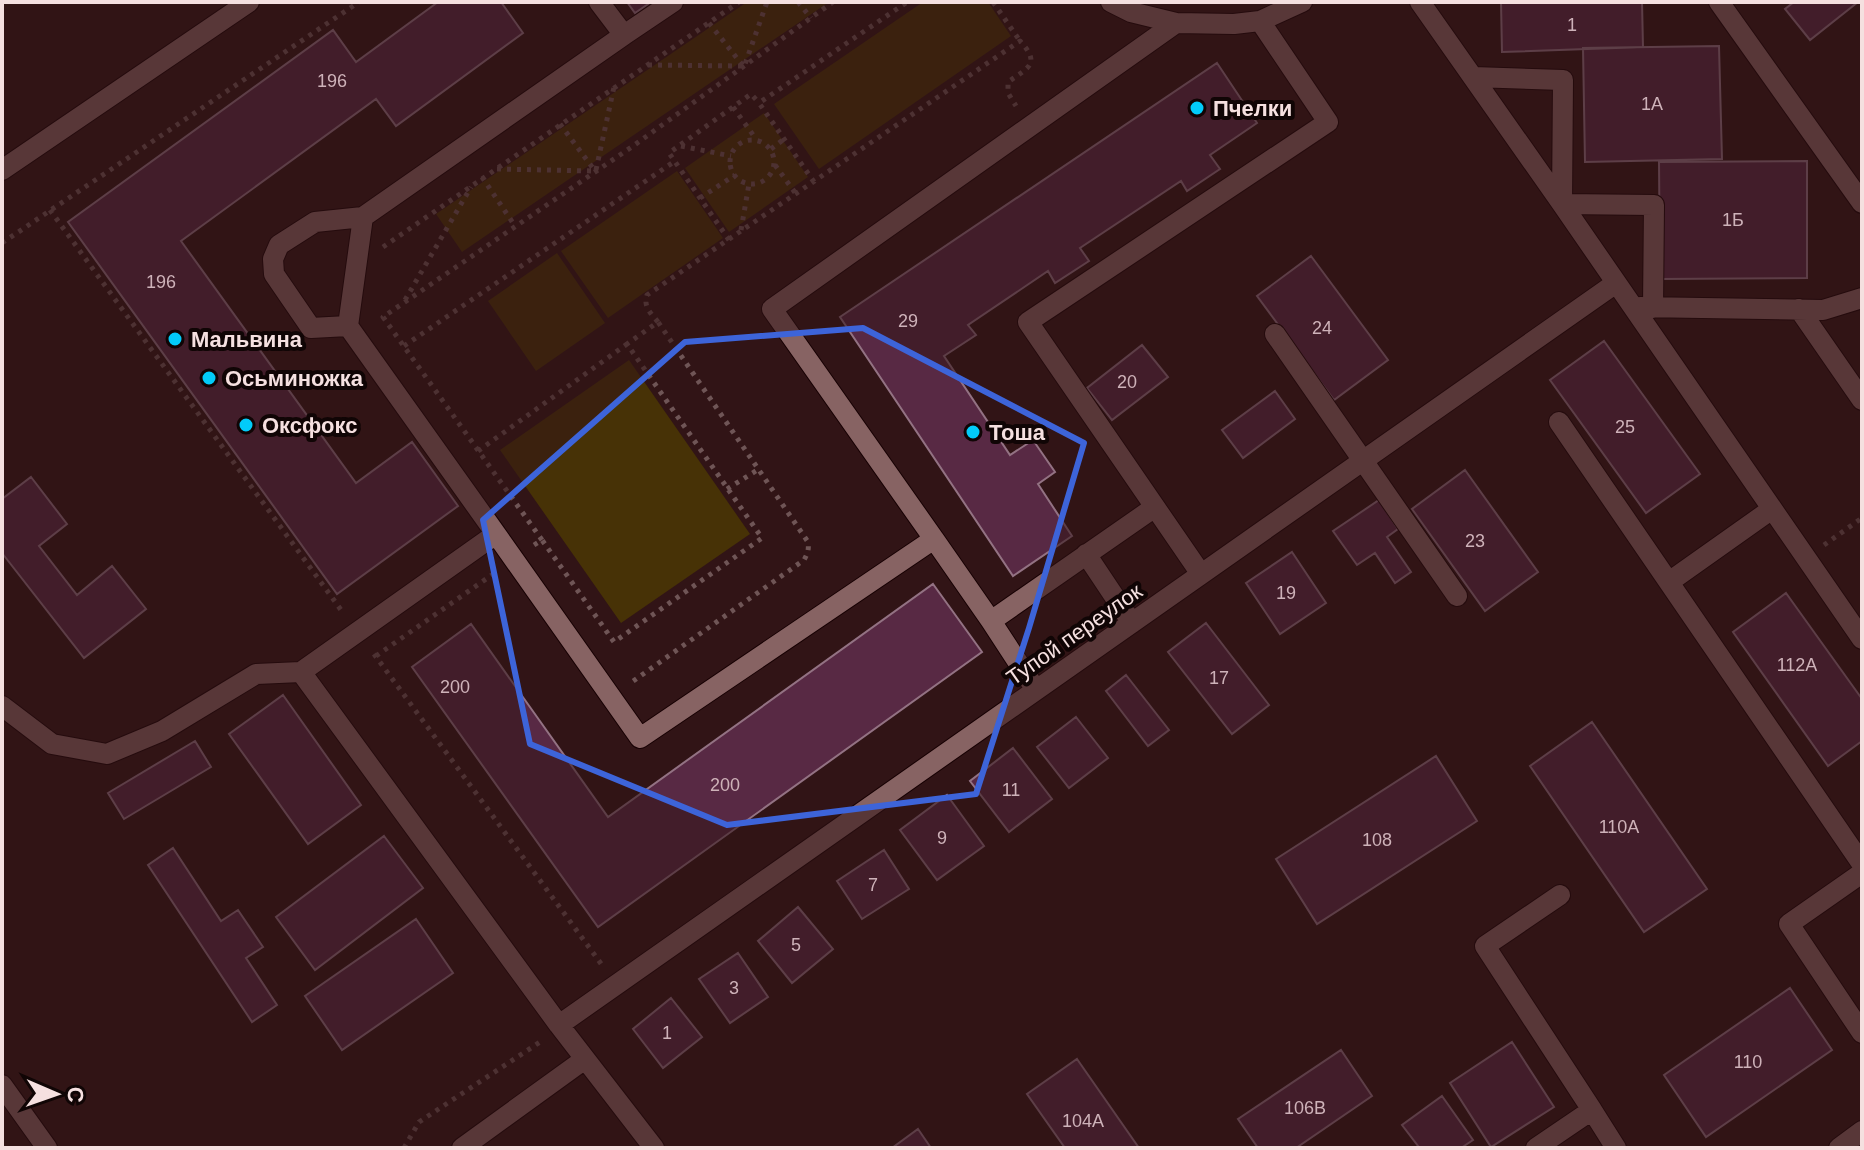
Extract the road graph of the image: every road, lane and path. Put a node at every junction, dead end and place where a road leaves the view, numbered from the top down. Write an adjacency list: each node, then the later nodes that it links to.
1 (249, 2): 37 (street)
2 (359, 2): 48 (path)
3 (599, 2): 19 (street)
4 (673, 2): 19 (street)
5 (739, 2): 17 (path)
6 (767, 2): 22 (path)
7 (798, 2): 15 (path)
8 (833, 2): 15 (path)
9 (907, 2): 26 (path)
10 (993, 2): 20 (path)
11 (1111, 2): 18 (street)
12 (1302, 2): 16 (street)
13 (1420, 2): 23 (street)
14 (1719, 2): 46 (street)
15 (811, 18): 22 (path)
16 (1260, 21): 18 (street); 71 (street)
17 (709, 23): 21 (path); 22 (path)
18 (1176, 23): 74 (street)
19 (624, 35): 49 (street)
20 (1020, 41): 24 (path); 41 (path)
21 (647, 65): 22 (path); 25 (path)
22 (744, 67): 38 (path)
23 (1473, 77): 47 (street); 47 (street)
24 (1008, 82)
25 (614, 87): 28 (path); 38 (path)
26 (759, 103): 27 (path); 29 (path)
27 (733, 107): 30 (path); 31 (path)
28 (560, 124): 36 (path); 38 (path)
29 (784, 139): 32 (path); 41 (path)
30 (757, 140): 32 (path); 33 (path)
31 (680, 145): 33 (path); 34 (path)
32 (771, 149): 35 (path)
33 (731, 156): 39 (path)
34 (675, 161): 45 (path); 64 (path)
35 (775, 164): 43 (path); 44 (path)
36 (494, 169): 38 (path); 40 (path)
37 (2, 170)
38 (596, 171): 50 (path)
39 (735, 175): 43 (path); 45 (path)
40 (482, 177): 42 (path); 50 (path)
41 (814, 182): 44 (path)
42 (472, 184): 54 (path); 57 (path)
43 (749, 184): 51 (path)
44 (796, 194): 51 (path)
45 (700, 198): 52 (path)
46 (1862, 203)
47 (1562, 204): 55 (street); 58 (street)
48 (50, 210): 53 (path); 85 (path)
49 (363, 217): 54 (street); 61 (street)
50 (515, 226): 57 (path)
51 (741, 232): 52 (path)
52 (729, 240): 60 (path)
53 (2, 243)
54 (356, 266): 61 (street)
55 (1616, 283): 58 (street); 68 (street, Тупой переулок)
56 (1862, 298): 59 (street)
57 (403, 304): 64 (path)
58 (1643, 307): 59 (street); 72 (street)
59 (1799, 309): 65 (street)
60 (658, 322): 63 (path); 69 (path)
61 (348, 326): 73 (street)
62 (1275, 334): 68 (street)
63 (627, 344): 67 (path); 70 (path)
64 (404, 346): 67 (path)
65 (1862, 400)
66 (1559, 422): 80 (street)
67 (478, 451): 75 (path)
68 (1363, 460): 79 (street, Тупой переулок); 82 (street)
69 (759, 469): 70 (path); 90 (path)
70 (727, 489): 75 (path)
71 (1155, 507): 76 (street); 79 (street)
72 (1772, 509): 80 (street); 86 (street)
73 (496, 534): 77 (street); 85 (street)
74 (934, 539): 83 (street); 90 (street)
75 (542, 540): 77 (path)
76 (1086, 554): 83 (street); 84 (street)
77 (514, 559): 78 (path); 90 (street)
78 (494, 573): 81 (path); 87 (path)
79 (1201, 574): 84 (street, Тупой переулок)
80 (1669, 582): 92 (street)
81 (503, 586)
82 (1457, 596)
83 (991, 621): 89 (street)
84 (1132, 623): 89 (street, Тупой переулок)
85 (357, 631): 87 (path); 88 (street)
86 (1860, 634)
87 (376, 656): 95 (path)
88 (301, 672): 91 (street); 96 (street)
89 (1036, 690): 95 (street, Тупой переулок)
90 (611, 697)
91 (2, 706)
92 (1862, 864)
93 (1862, 873): 97 (street)
94 (1560, 895): 100 (street)
95 (616, 985): 96 (street, Тупой переулок)
96 (560, 1027): 98 (street); 103 (path)
97 (1862, 1033)
98 (585, 1059): 104 (street); 105 (street)
99 (2, 1085): 102 (street)
100 (1592, 1110): 106 (street); 107 (street)
101 (1862, 1131): 108 (street)
102 (47, 1148)
103 (404, 1148)
104 (462, 1148)
105 (654, 1148)
106 (1536, 1148)
107 (1616, 1148)
108 (1839, 1148)

